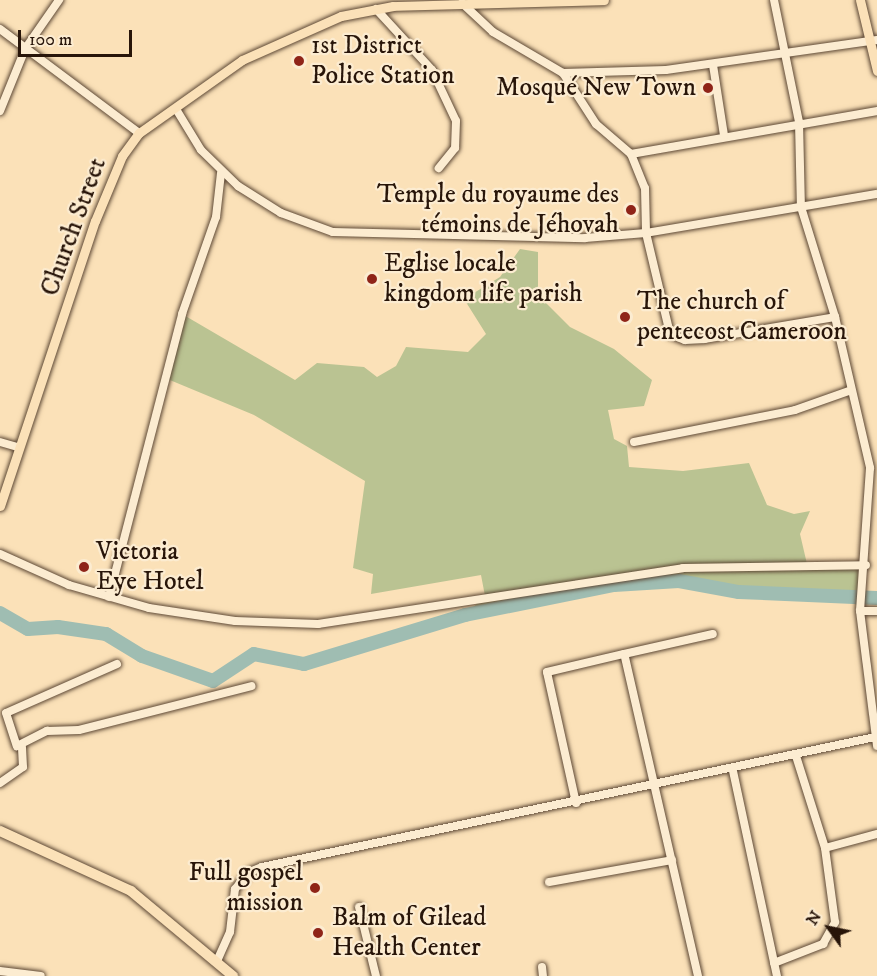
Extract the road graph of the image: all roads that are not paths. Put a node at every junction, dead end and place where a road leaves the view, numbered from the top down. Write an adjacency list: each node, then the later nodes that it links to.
1 (59, 0): 9 (street)
2 (604, 0): 5 (main road, Church Street)
3 (774, 0): 10 (street)
4 (860, 0): 8 (main road)
5 (462, 2): 6 (main road, Church Street); 13 (street)
6 (376, 9): 14 (main road, Church Street); 21 (street)
7 (0, 29): 9 (street)
8 (873, 40): 10 (street); 12 (main road)
9 (25, 49): 15 (street); 18 (street)
10 (787, 54): 11 (street); 17 (street)
11 (713, 65): 13 (street); 19 (street)
12 (877, 71)
13 (563, 73): 20 (street)
14 (176, 109): 18 (main road, Church Street); 22 (street)
15 (0, 111)
16 (877, 111): 17 (street)
17 (799, 122): 19 (street); 24 (street)
18 (139, 133): 30 (main road, Church Street)
19 (724, 135): 20 (street)
20 (631, 154): 25 (street)
21 (439, 168)
22 (221, 173): 25 (street); 34 (street)
23 (877, 194): 24 (street)
24 (801, 207): 25 (street); 26 (street)
25 (646, 233): 26 (street)
26 (835, 317): 27 (street)
27 (849, 391): 29 (street); 33 (street)
28 (0, 442): 30 (street)
29 (634, 442)
30 (18, 447): 31 (main road, Church Street)
31 (0, 506)
32 (0, 554): 34 (street)
33 (866, 566): 34 (street); 35 (street)
34 (110, 597)
35 (860, 609): 36 (street); 41 (street)
36 (877, 611)
37 (713, 634): 38 (street)
38 (624, 654): 47 (street); 48 (street)
39 (117, 664): 43 (street)
40 (252, 686): 43 (street)
41 (875, 737): 42 (street); 44 (street)
42 (877, 746)
43 (22, 747): 46 (street)
44 (796, 756): 45 (street); 51 (street)
45 (733, 771): 47 (street); 56 (street)
46 (0, 783)
47 (655, 786): 48 (street); 52 (street)
48 (576, 803): 55 (street)
49 (0, 831): 55 (highway)
50 (877, 834): 51 (street)
51 (825, 848): 56 (street)
52 (672, 860): 53 (street); 63 (street)
53 (549, 882)
54 (359, 907): 61 (street)
55 (217, 961): 60 (highway)
56 (774, 963): 64 (street)
57 (542, 967): 62 (street)
58 (0, 971): 59 (street)
59 (41, 976)
60 (233, 976)
61 (376, 976)
62 (543, 976)
63 (698, 976)
64 (777, 976)

